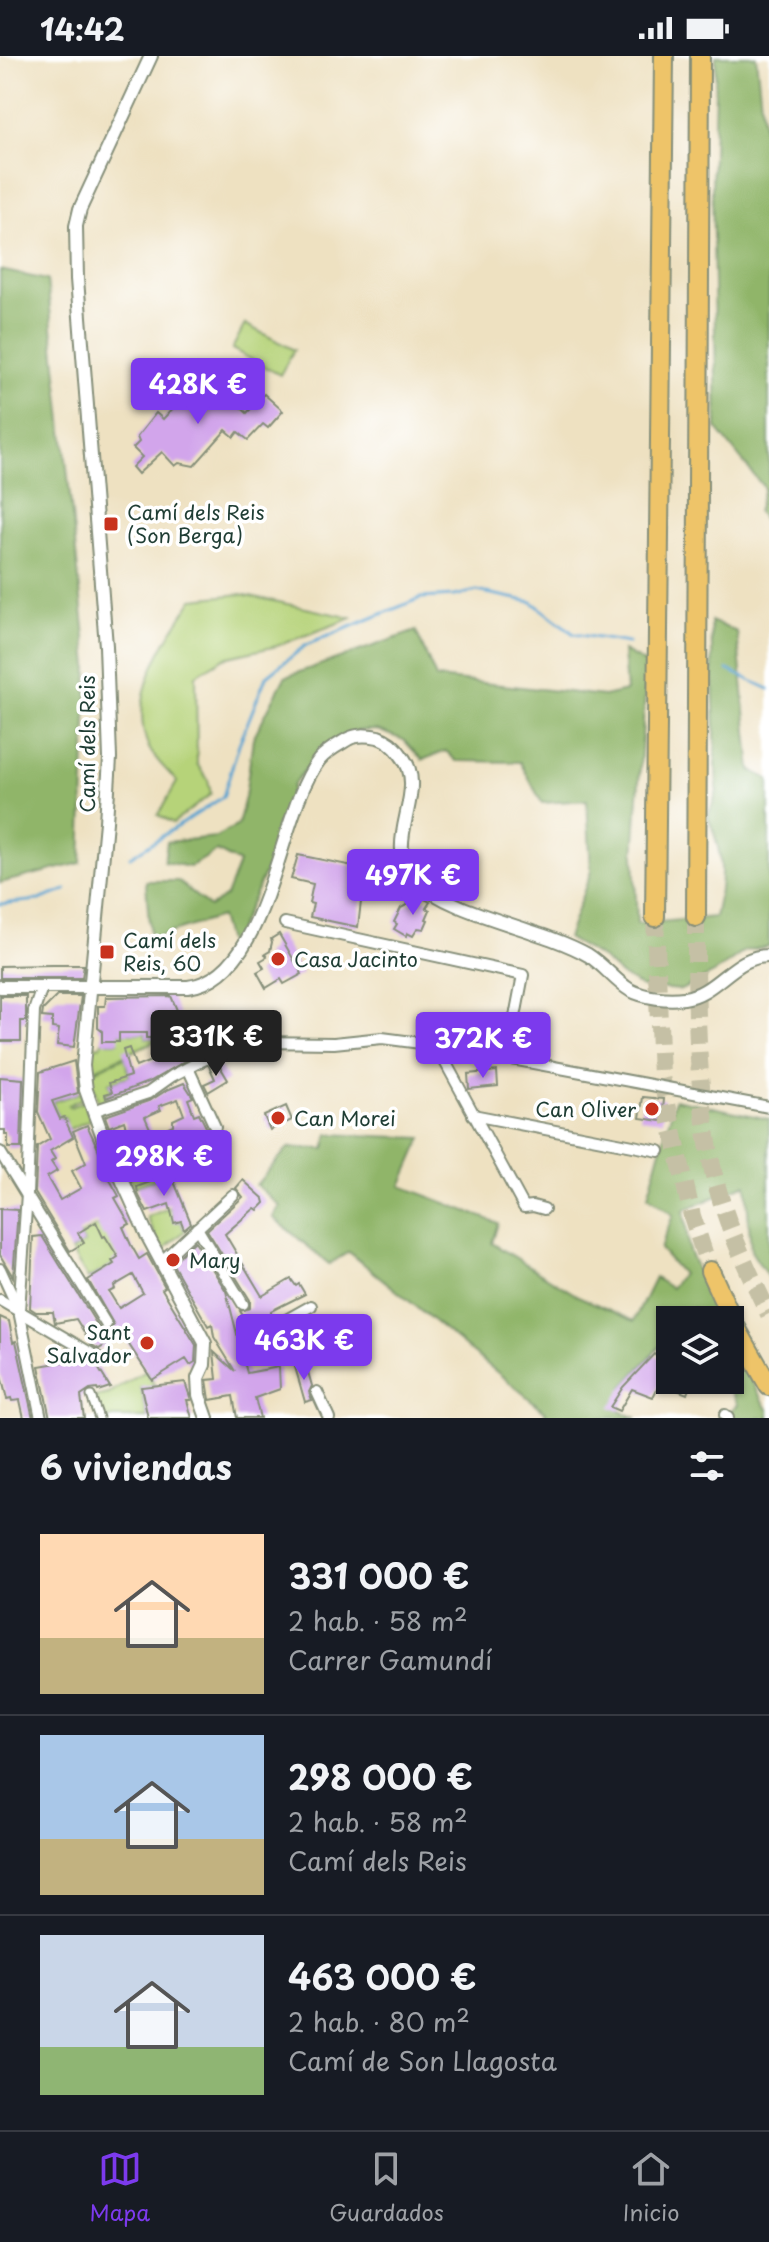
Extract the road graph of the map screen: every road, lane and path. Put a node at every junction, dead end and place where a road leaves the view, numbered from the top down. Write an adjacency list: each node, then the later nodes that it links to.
1 (151, 56): 9 (street, Camí dels Reis)
2 (664, 56): 4 (highway)
3 (700, 56): 5 (highway)
4 (655, 917)
5 (696, 917)
6 (285, 923): 14 (street)
7 (769, 956): 9 (street)
8 (76, 986): 9 (street); 11 (street); 12 (street)
9 (91, 986): 17 (street, Camí dels Reis)
10 (0, 987): 11 (street)
11 (42, 987): 12 (street)
12 (34, 1011): 22 (street)
13 (436, 1045): 14 (street); 15 (street); 18 (street)
14 (507, 1059): 16 (street)
15 (188, 1068): 17 (street); 19 (street)
16 (769, 1107)
17 (93, 1111): 26 (street, Camí dels Reis)
18 (473, 1115): 20 (street); 24 (street)
19 (215, 1127)
20 (659, 1151)
21 (0, 1152): 22 (street)
22 (27, 1194): 32 (street); 33 (street)
23 (233, 1195): 25 (street)
24 (544, 1209)
25 (197, 1228): 26 (street); 30 (street)
26 (161, 1262): 41 (street, Camí dels Reis)
27 (0, 1269): 32 (street)
28 (710, 1271): 36 (highway)
29 (0, 1300): 32 (street)
30 (243, 1304)
31 (311, 1306): 34 (street)
32 (19, 1311): 35 (street); 39 (street)
33 (106, 1324)
34 (277, 1325)
35 (99, 1358)
36 (769, 1386)
37 (317, 1392): 42 (street)
38 (91, 1396): 40 (street)
39 (41, 1418)
40 (99, 1418)
41 (207, 1418)
42 (329, 1418)

